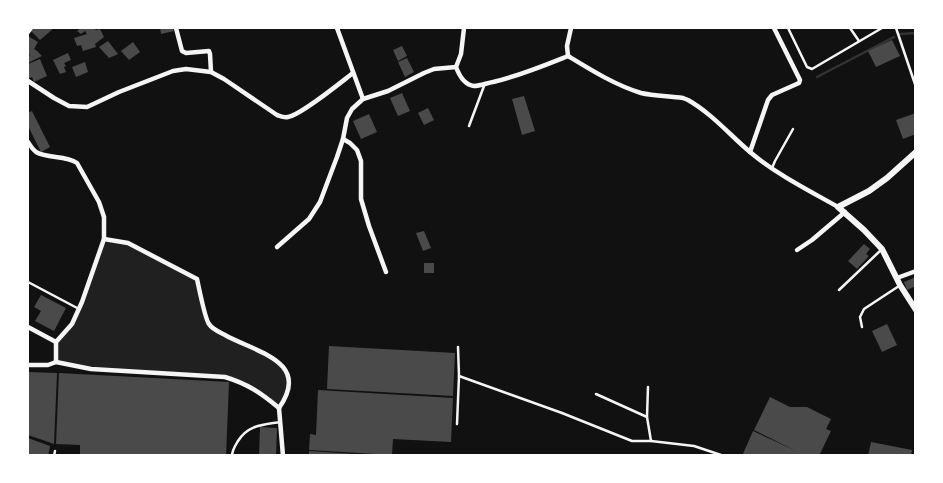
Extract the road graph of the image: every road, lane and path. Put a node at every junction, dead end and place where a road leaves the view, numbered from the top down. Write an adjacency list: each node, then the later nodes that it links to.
1 (31, 28): 11 (street)
2 (176, 28): 15 (street)
3 (338, 28): 16 (street)
4 (464, 28): 14 (street)
5 (571, 28): 13 (street)
6 (774, 28): 25 (street)
7 (788, 28): 12 (lane)
8 (850, 28): 12 (lane)
9 (882, 28): 12 (lane)
10 (896, 28): 19 (lane)
11 (28, 32)
12 (859, 41)
13 (568, 56): 18 (street); 25 (street)
14 (456, 67): 18 (street); 20 (street)
15 (211, 72): 16 (street); 17 (street)
16 (353, 73): 20 (street)
17 (28, 81)
18 (484, 84): 21 (lane)
19 (916, 87)
20 (363, 99): 23 (street)
21 (469, 126)
22 (793, 129): 27 (lane)
23 (343, 139): 31 (street); 35 (street)
24 (28, 142): 30 (street)
25 (750, 152): 27 (street)
26 (916, 152): 28 (main road)
27 (772, 168): 28 (street)
28 (838, 207): 29 (main road)
29 (845, 212): 32 (main road); 33 (street)
30 (104, 239): 39 (street); 50 (street)
31 (277, 247)
32 (882, 249): 36 (main road); 38 (lane)
33 (796, 250)
34 (916, 271): 36 (street)
35 (386, 272)
36 (899, 281): 40 (main road); 42 (lane)
37 (28, 282): 39 (lane)
38 (839, 290)
39 (79, 309): 43 (street)
40 (916, 310)
41 (28, 327): 43 (street)
42 (862, 327)
43 (56, 342): 45 (street)
44 (458, 347): 47 (lane)
45 (56, 362): 46 (street); 50 (street)
46 (28, 365)
47 (459, 376): 53 (lane); 54 (lane)
48 (648, 387): 51 (lane)
49 (596, 394): 51 (lane)
50 (279, 408): 52 (street)
51 (647, 417): 54 (lane)
52 (280, 422): 57 (lane); 58 (street)
53 (456, 424)
54 (651, 441): 59 (lane)
55 (55, 451): 56 (lane)
56 (54, 456)
57 (232, 456)
58 (283, 456)
59 (724, 456)

